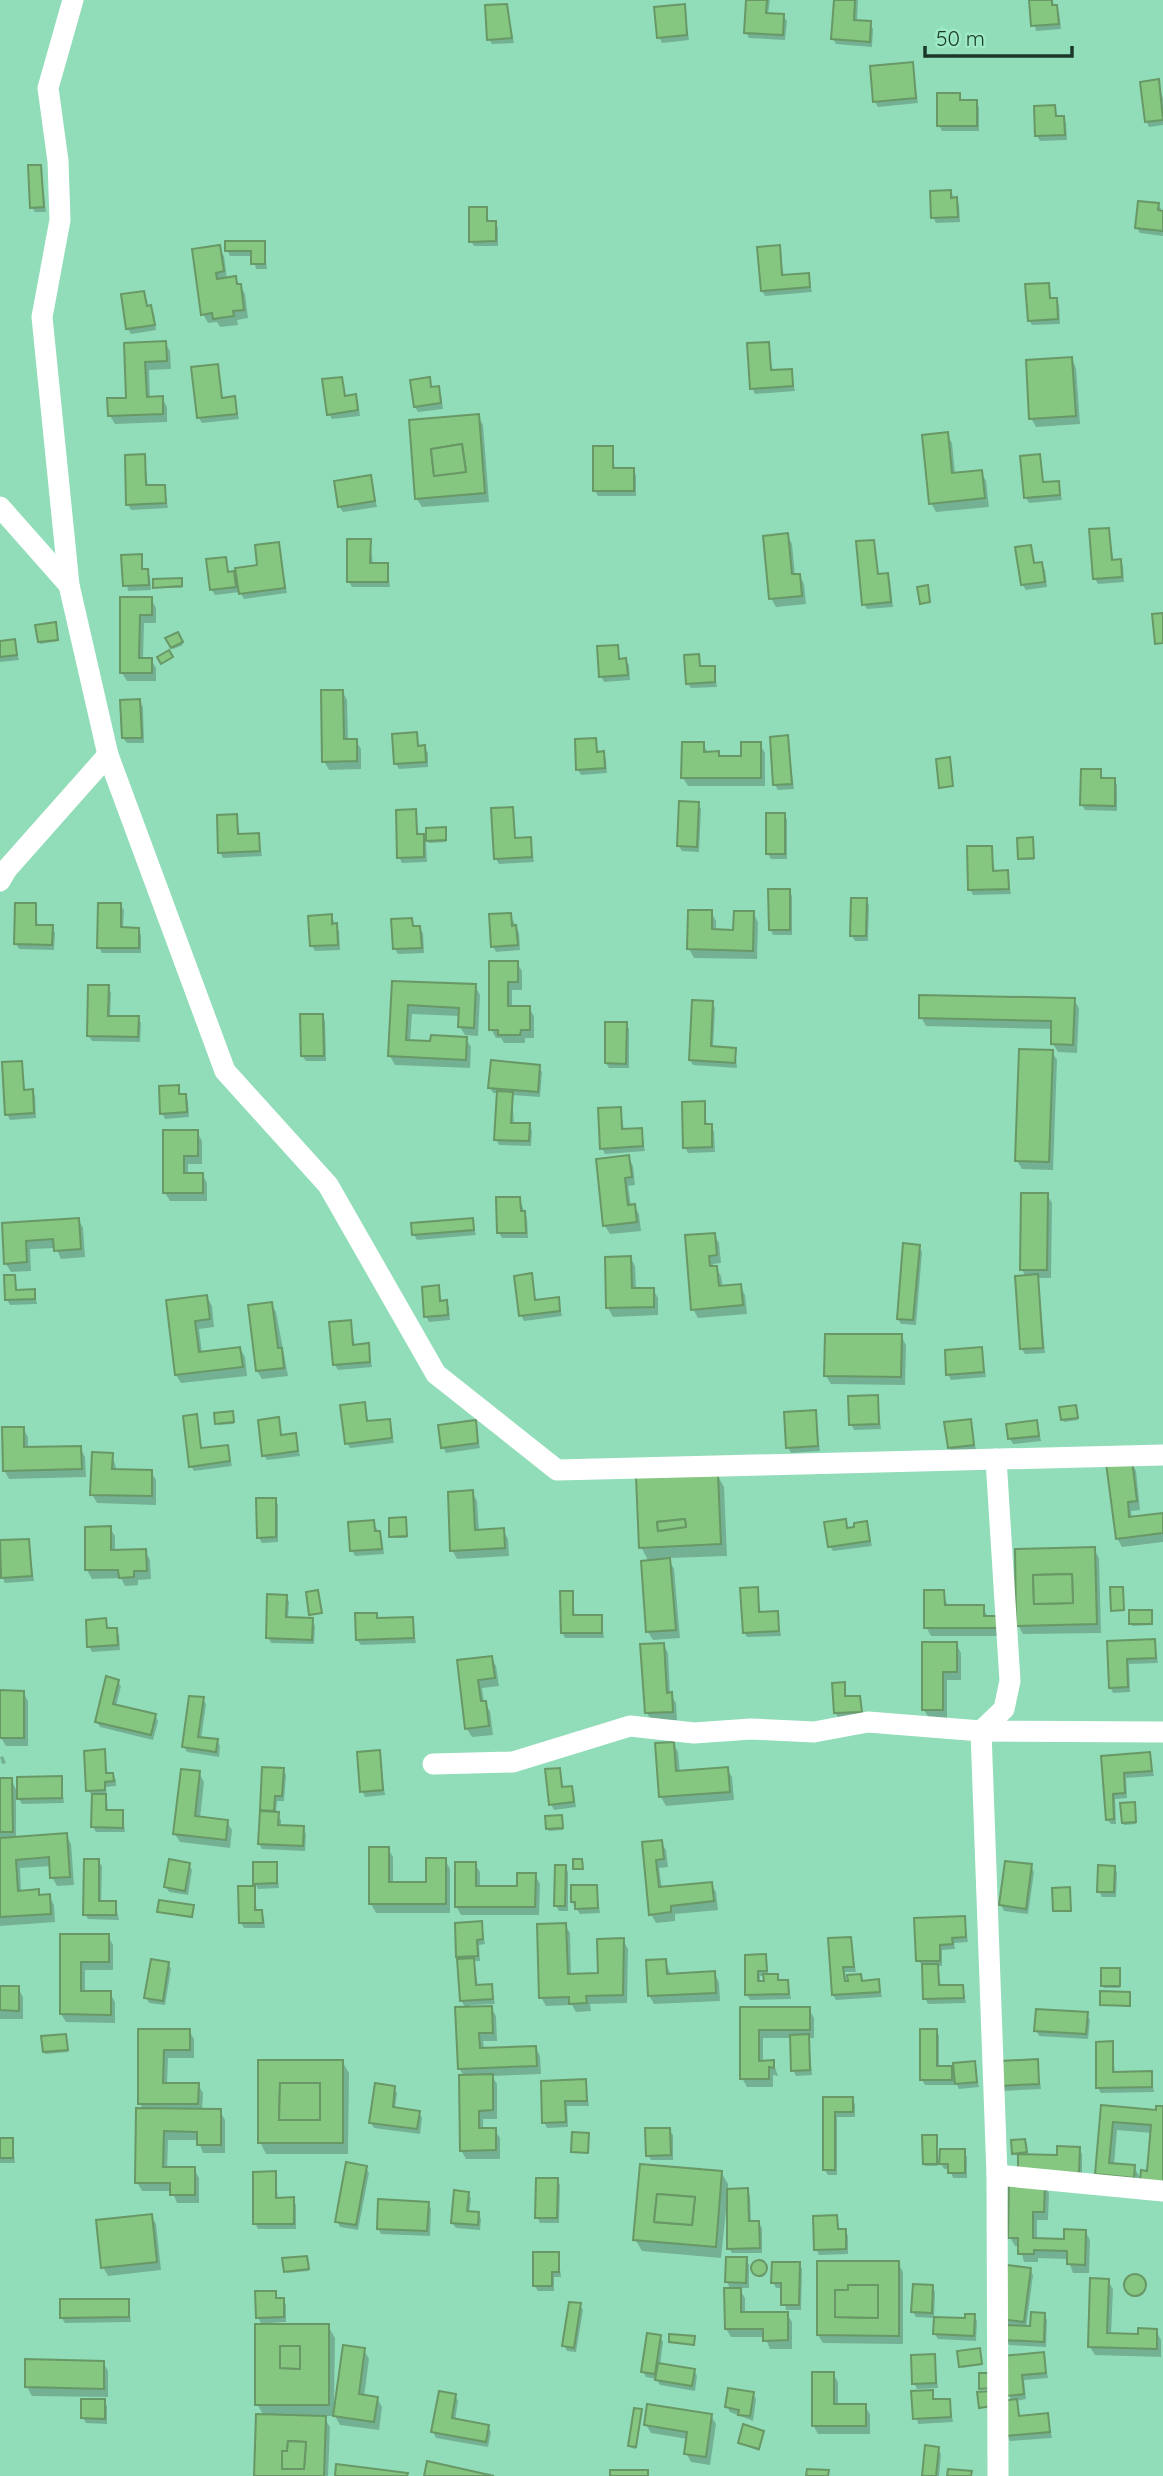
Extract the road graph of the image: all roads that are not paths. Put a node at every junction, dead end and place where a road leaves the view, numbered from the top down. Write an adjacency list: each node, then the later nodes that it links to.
1 (73, 0): 3 (street)
2 (0, 507): 3 (street)
3 (69, 585): 4 (street)
4 (108, 755): 5 (street); 7 (street)
5 (0, 881)
6 (1163, 1455): 7 (street)
7 (996, 1459): 8 (street)
8 (981, 1731): 9 (street); 10 (street); 11 (street)
9 (1163, 1732)
10 (433, 1764)
11 (997, 2175): 12 (street); 13 (street)
12 (1163, 2191)
13 (998, 2476)

